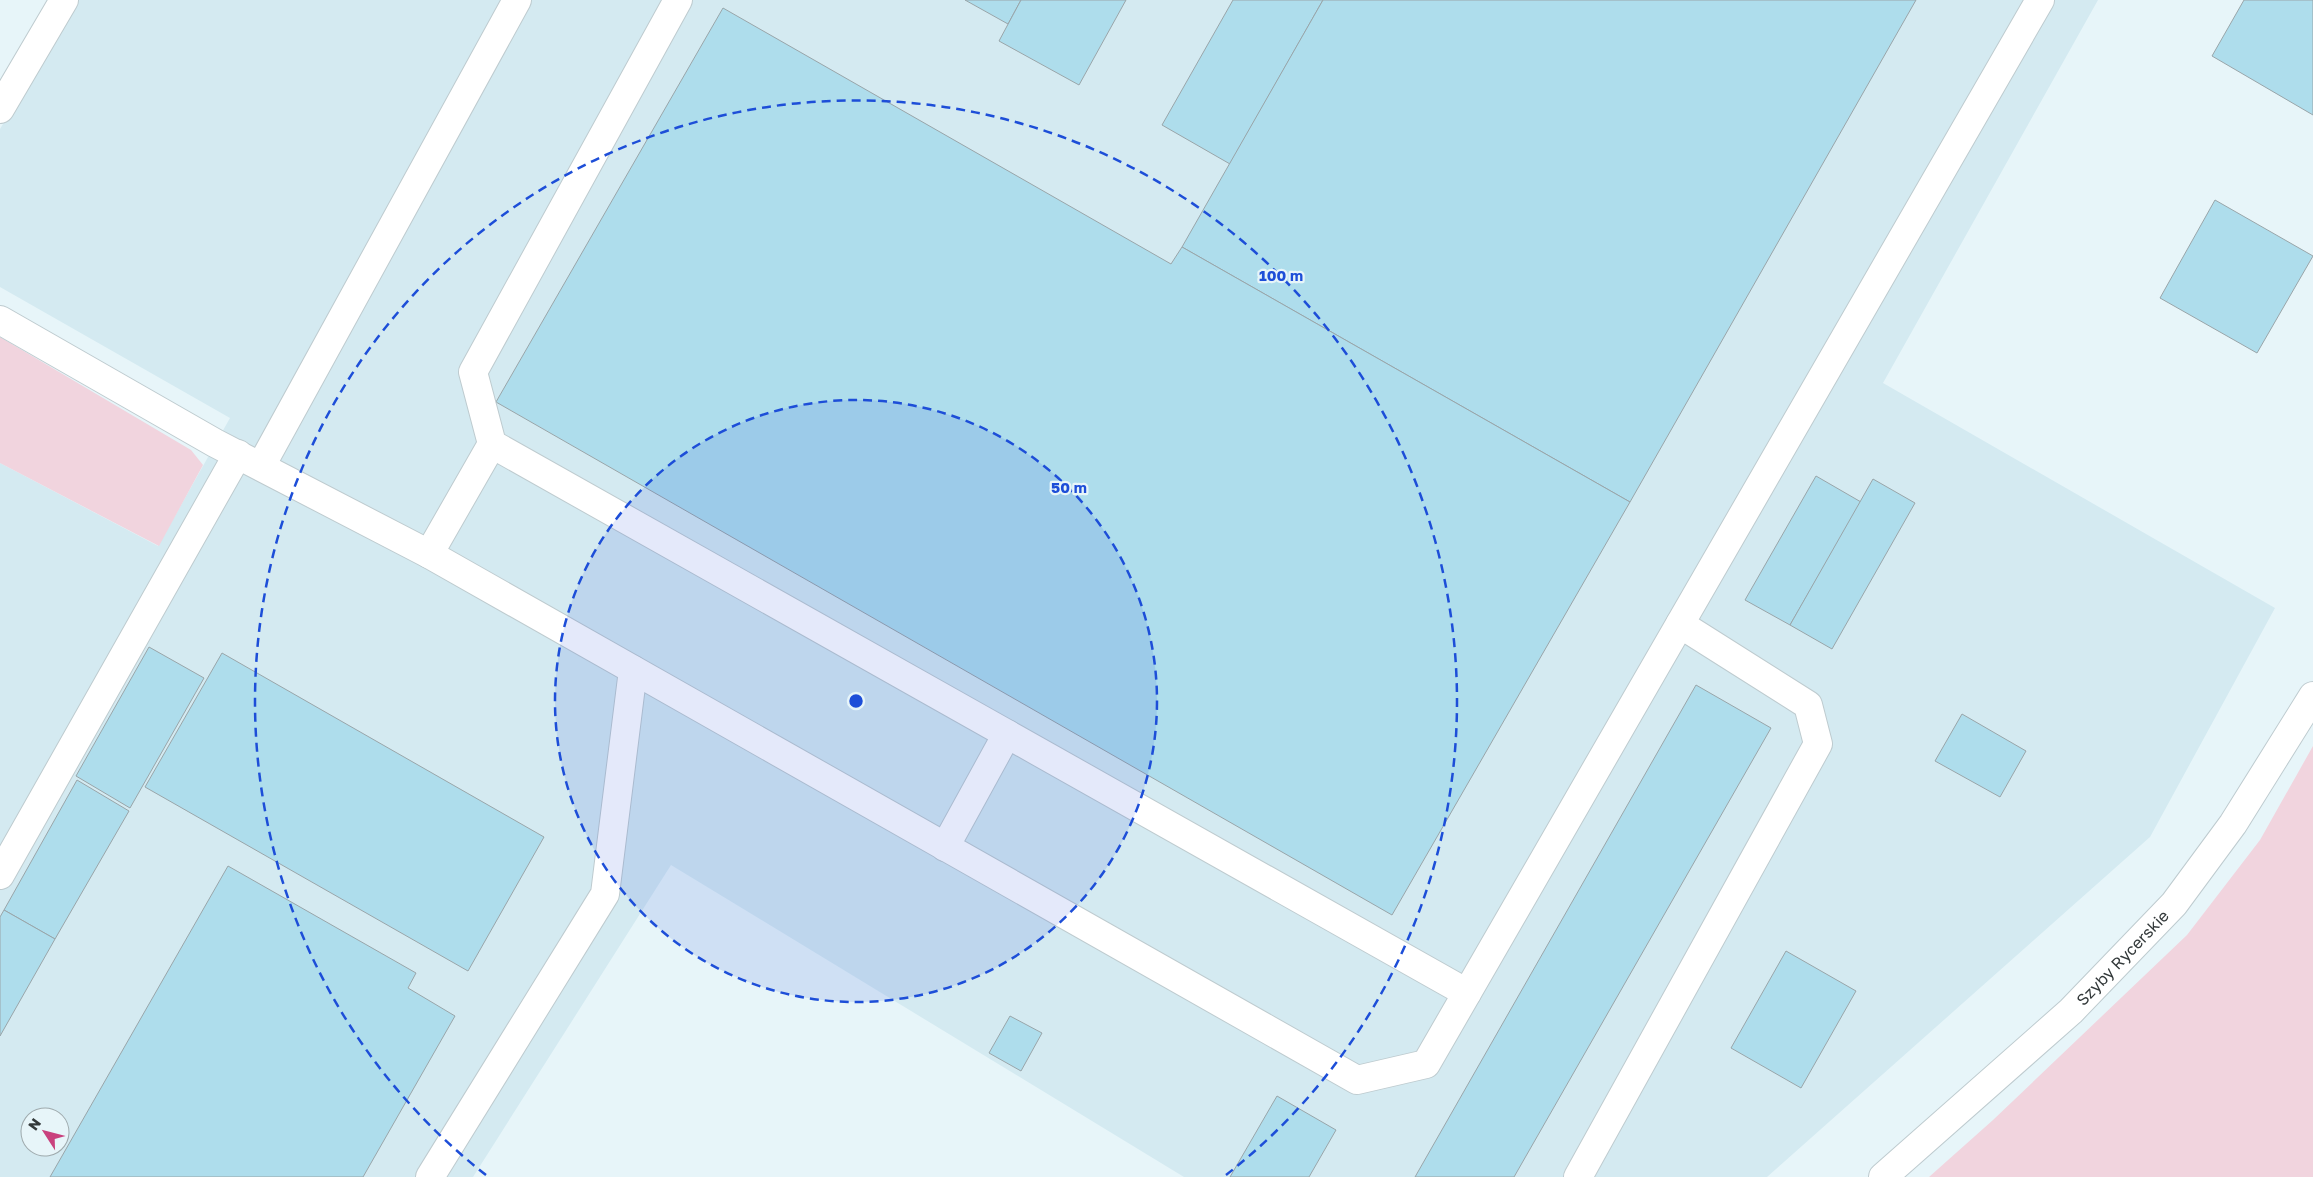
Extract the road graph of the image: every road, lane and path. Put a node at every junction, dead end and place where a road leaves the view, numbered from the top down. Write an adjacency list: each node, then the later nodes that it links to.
1 (64, 0): 5 (street)
2 (517, 0): 8 (street)
3 (678, 0): 7 (street)
4 (2040, 0): 10 (street)
5 (0, 109)
6 (0, 320): 8 (street)
7 (492, 444): 9 (street); 13 (street)
8 (249, 460): 9 (street); 15 (street)
9 (429, 554): 11 (street)
10 (1680, 624): 16 (street); 18 (street)
11 (633, 670): 14 (street); 17 (street)
12 (2313, 696): 19 (street, Szyby Rycerskie)
13 (1008, 734): 14 (street); 16 (street)
14 (945, 847): 16 (street)
15 (0, 875)
16 (1467, 993)
17 (430, 1177)
18 (1578, 1177)
19 (1883, 1177)

